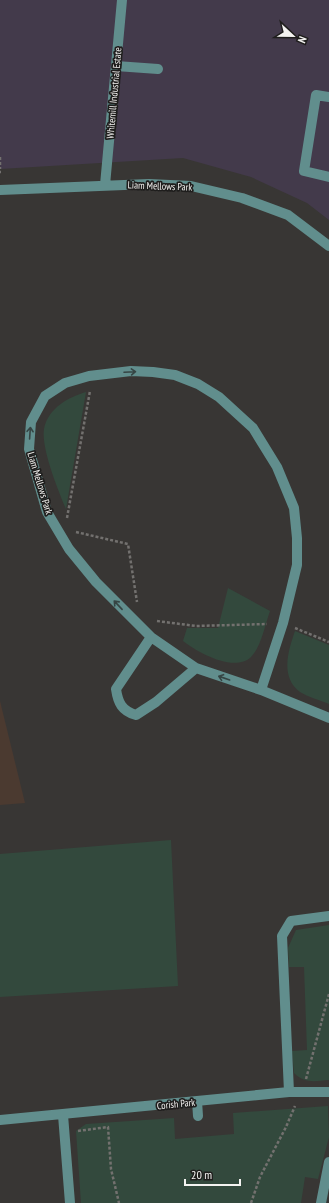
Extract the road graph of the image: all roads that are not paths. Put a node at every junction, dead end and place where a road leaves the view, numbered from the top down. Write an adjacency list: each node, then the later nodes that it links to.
1 (122, 0): 2 (street, Whitemill Industrial Estate)
2 (116, 66): 3 (street); 6 (street, Whitemill Industrial Estate)
3 (158, 69)
4 (329, 97): 5 (street)
5 (329, 177)
6 (105, 185): 7 (street, Liam Mellows Park); 8 (street, Liam Mellows Park)
7 (0, 190)
8 (329, 246)
9 (151, 637): 10 (street, Liam Mellows Park); 10 (street); 11 (street, Liam Mellows Park, one-way to 11)
10 (196, 668): 11 (street, Liam Mellows Park, one-way to 10)
11 (261, 690): 12 (street, Liam Mellows Park)
12 (329, 718)
13 (329, 916): 14 (street)
14 (289, 1092): 15 (street, Corish Park); 16 (street, Corish Park)
15 (329, 1092)
16 (197, 1101): 17 (street, Corish Park); 18 (street)
17 (63, 1115): 19 (street, Corish Park); 21 (street)
18 (198, 1116)
19 (0, 1120)
20 (329, 1162): 22 (street)
21 (70, 1203)
22 (321, 1203)

